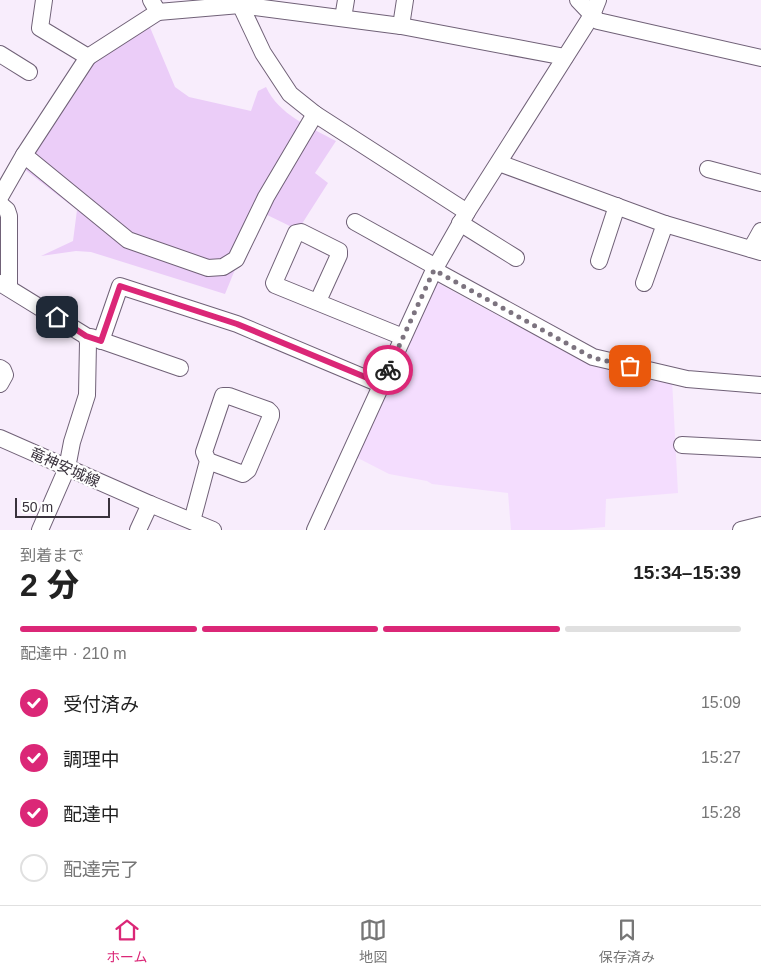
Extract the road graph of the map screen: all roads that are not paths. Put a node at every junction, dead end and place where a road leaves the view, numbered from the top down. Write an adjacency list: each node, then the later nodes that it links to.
1 (44, 0): 12 (street)
2 (346, 0): 8 (street)
3 (405, 0): 9 (street)
4 (578, 0): 7 (street)
5 (239, 3): 6 (street); 8 (street); 15 (street)
6 (155, 6): 12 (street)
7 (595, 8): 11 (street); 13 (street)
8 (343, 18): 9 (street)
9 (401, 26): 11 (street)
10 (0, 54): 14 (street)
11 (564, 57): 17 (street)
12 (88, 58): 16 (street)
13 (761, 58)
14 (29, 72)
15 (315, 114): 16 (street); 23 (street)
16 (24, 154): 20 (street)
17 (498, 163): 22 (street); 23 (street)
18 (708, 169): 19 (street)
19 (761, 183)
20 (0, 197)
21 (0, 204): 32 (street)
22 (617, 206): 25 (street); 29 (street)
23 (464, 217): 28 (street); 30 (street)
24 (355, 222): 30 (street)
25 (665, 224): 27 (street); 31 (street)
26 (761, 231): 27 (street)
27 (756, 251)
28 (516, 258)
29 (599, 261)
30 (435, 268): 34 (street); 40 (street)
31 (644, 283)
32 (4, 285): 35 (street)
33 (318, 301): 33 (street); 34 (street)
34 (402, 337): 39 (street)
35 (94, 338): 37 (street); 39 (street); 45 (street)
36 (0, 368): 38 (street)
37 (180, 368)
38 (0, 384)
39 (382, 384): 52 (street)
40 (761, 385)
41 (0, 438): 45 (street, 竜神安城線)
42 (682, 445): 43 (street)
43 (761, 449)
44 (208, 461): 44 (street); 47 (street)
45 (67, 468): 46 (street, 竜神安城線); 49 (street)
46 (150, 504): 47 (street, 竜神安城線); 50 (street)
47 (192, 521): 51 (street, 竜神安城線)
48 (761, 525): 53 (street)
49 (40, 530)
50 (138, 530)
51 (213, 530)
52 (315, 530)
53 (741, 530)

